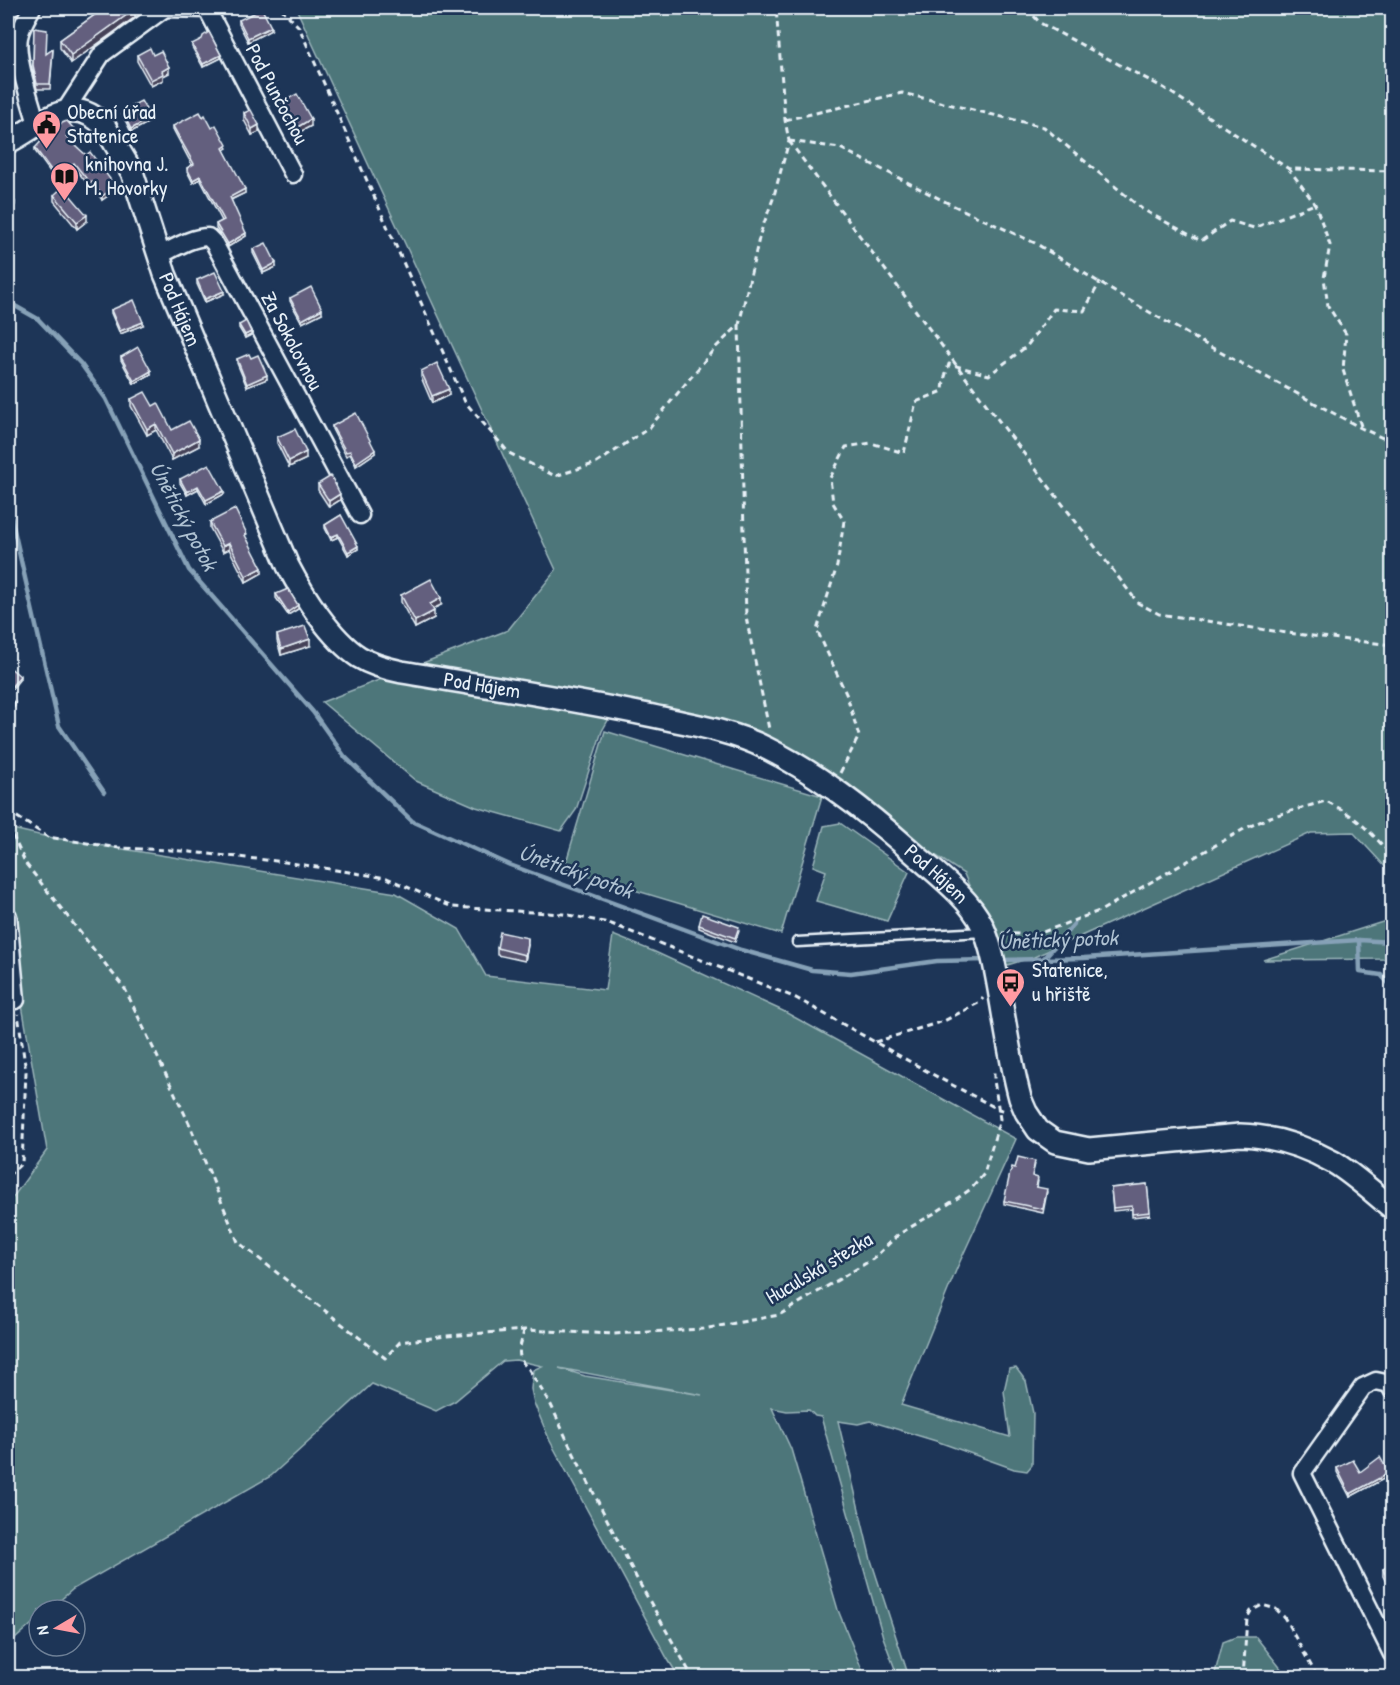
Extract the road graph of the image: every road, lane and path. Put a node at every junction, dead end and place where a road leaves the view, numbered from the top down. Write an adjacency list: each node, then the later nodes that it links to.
1 (33, 8): 8 (street)
2 (165, 8): 6 (street, Pod Punčochou); 13 (street, Pod Punčochou)
3 (281, 8): 17 (path)
4 (776, 8): 7 (path)
5 (1027, 8): 11 (path)
6 (65, 111): 8 (street); 15 (street, Pod Hájem)
7 (785, 120): 9 (path); 14 (path)
8 (37, 124): 10 (street)
9 (789, 141): 16 (path); 17 (path); 18 (path)
10 (8, 142)
11 (1289, 169): 12 (path); 14 (path)
12 (1392, 171)
13 (293, 174)
14 (1316, 204): 19 (path)
15 (158, 256): 21 (street, Za Sokolovnou); 23 (street, Pod Hájem)
16 (1100, 282): 18 (path); 19 (path)
17 (739, 325): 23 (path)
18 (957, 366): 22 (path); 24 (path)
19 (1361, 428): 20 (path)
20 (1392, 441)
21 (360, 515)
22 (1392, 645)
23 (774, 752): 24 (street, Pod Hájem)
24 (832, 787): 29 (street, Pod Hájem)
25 (8, 811): 33 (path)
26 (8, 826): 39 (path, Huculská stezka)
27 (1392, 856): 29 (path)
28 (8, 916): 32 (street)
29 (990, 937): 30 (lane); 31 (street, Pod Hájem)
30 (797, 942)
31 (996, 976): 33 (path); 36 (street, Pod Hájem)
32 (12, 998): 37 (path)
33 (875, 1042): 35 (path)
34 (994, 1070): 35 (path, Huculská stezka)
35 (998, 1109): 36 (path); 39 (path, Huculská stezka)
36 (1027, 1114): 38 (street)
37 (8, 1176)
38 (1392, 1208)
39 (524, 1330): 42 (path)
40 (1392, 1390): 41 (street)
41 (1392, 1654)
42 (693, 1677)
43 (1243, 1677): 44 (path)
44 (1318, 1677)

